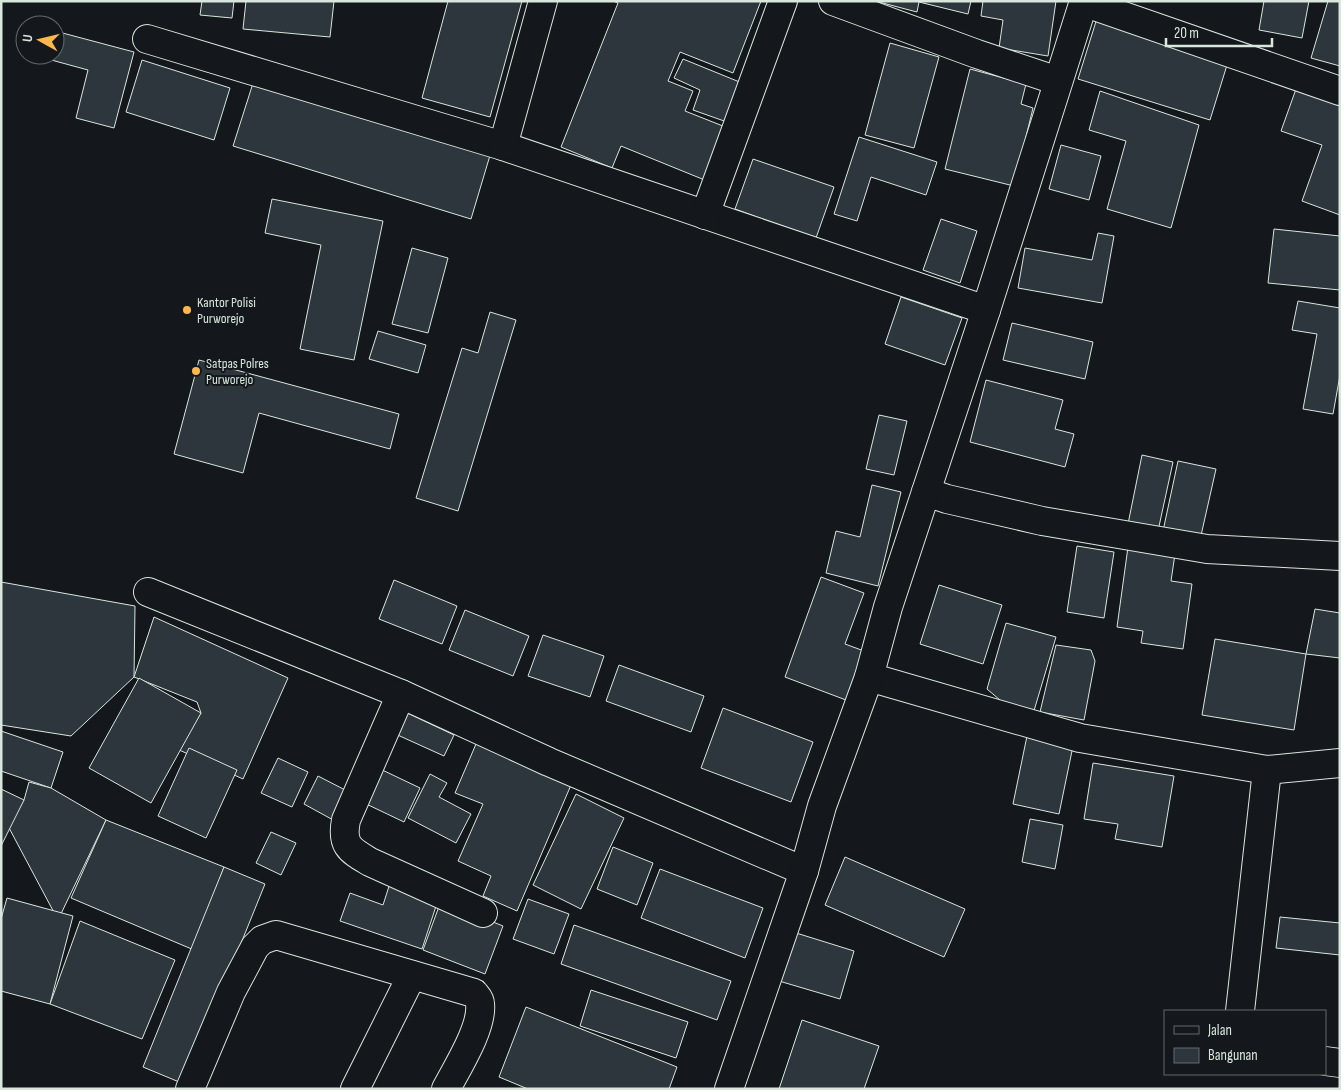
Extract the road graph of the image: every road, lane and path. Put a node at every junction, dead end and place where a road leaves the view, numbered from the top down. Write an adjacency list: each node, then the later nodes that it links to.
1 (543, 1): 8 (street)
2 (783, 1): 9 (street)
3 (837, 2): 6 (street)
4 (1083, 2): 6 (street); 7 (street)
5 (147, 39): 8 (street)
6 (1058, 81): 10 (street)
7 (1340, 91)
8 (503, 146): 9 (street)
9 (705, 215): 10 (street)
10 (986, 310): 11 (street)
11 (926, 492): 12 (street); 14 (street)
12 (1340, 556)
13 (148, 592): 15 (street)
14 (868, 677): 17 (street); 18 (street)
15 (401, 694): 18 (street); 19 (street)
16 (1340, 763): 17 (street)
17 (1267, 770): 21 (street)
18 (804, 871): 27 (street)
19 (483, 913)
20 (412, 975): 24 (street); 25 (street); 26 (street)
21 (1240, 1010)
22 (1326, 1061): 23 (street)
23 (1340, 1063)
24 (190, 1089)
25 (355, 1089)
26 (446, 1089)
27 (729, 1089)

